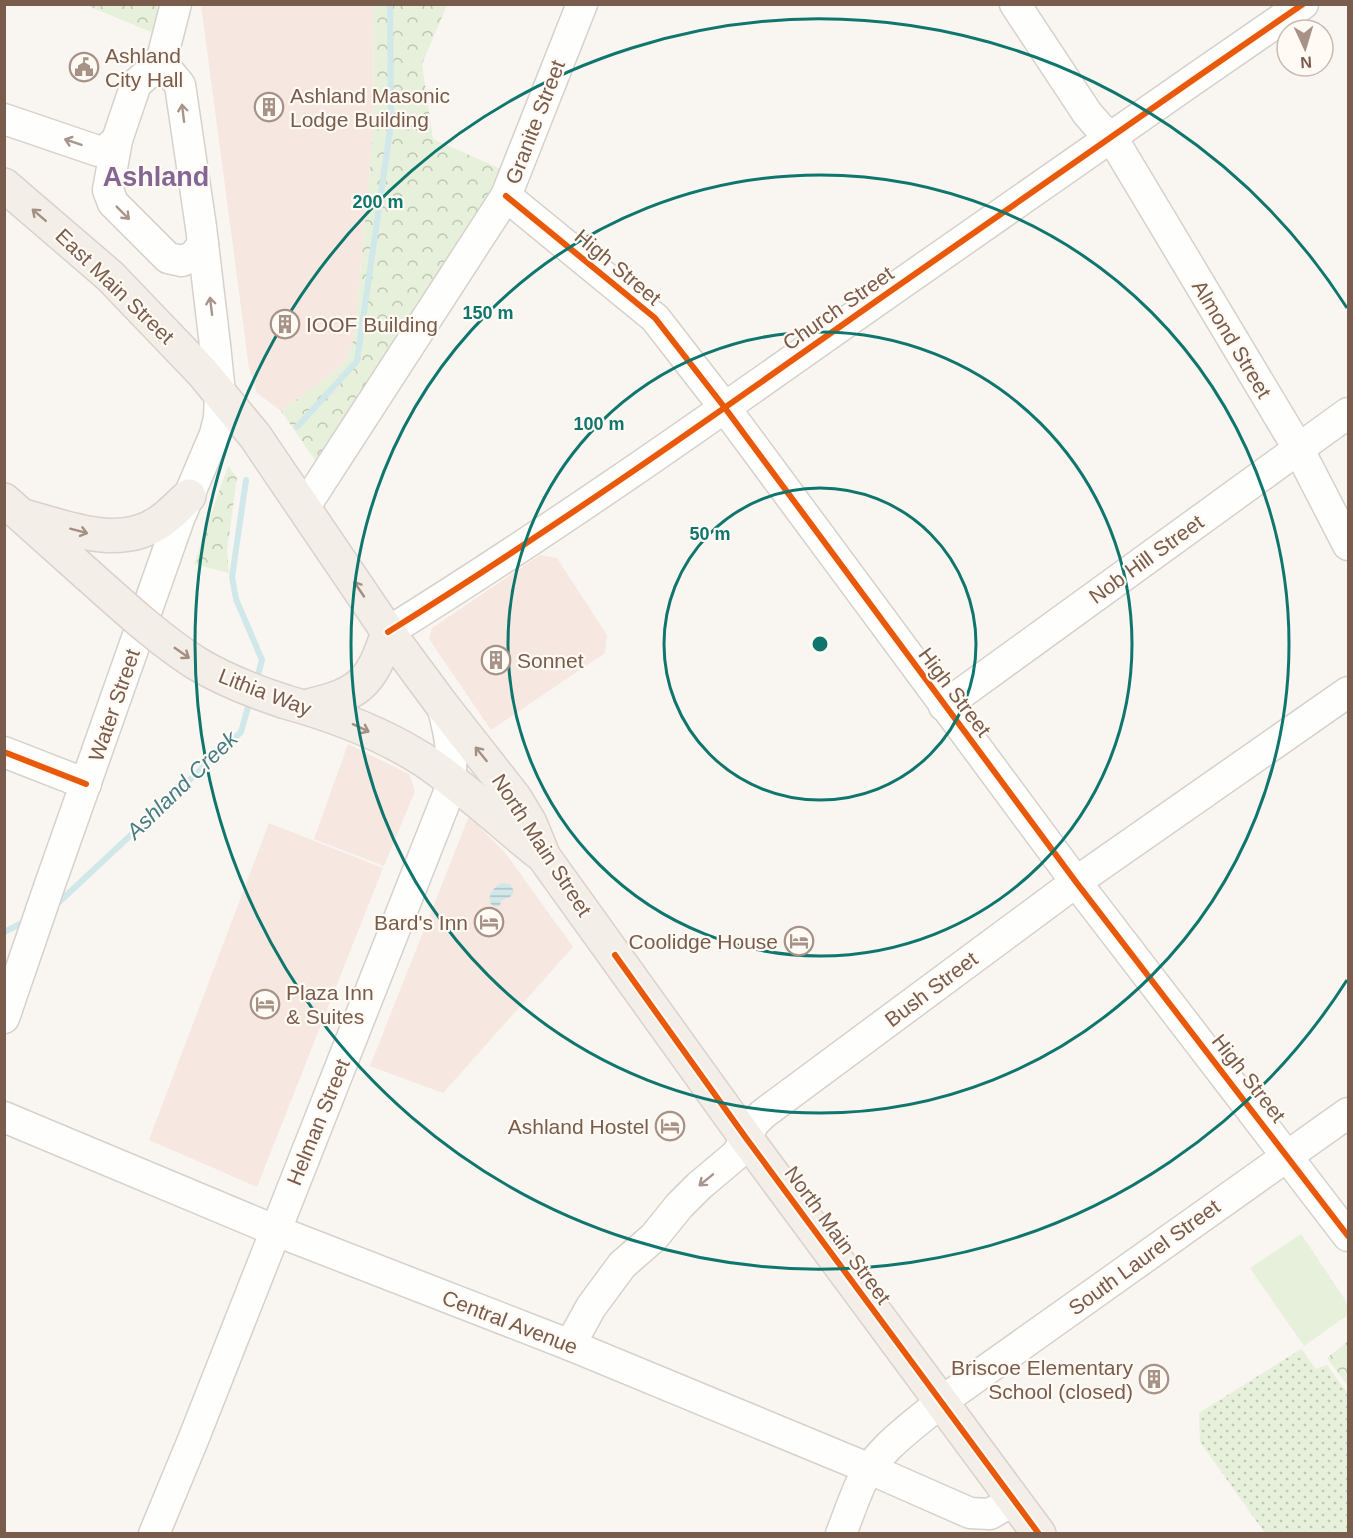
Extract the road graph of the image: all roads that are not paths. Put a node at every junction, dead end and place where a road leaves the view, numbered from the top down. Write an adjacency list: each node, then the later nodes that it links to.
1 (176, 4): 5 (street)
2 (582, 4): 10 (street, Granite Street)
3 (1015, 4): 7 (street, Almond Street)
4 (1303, 4): 7 (street, Church Street)
5 (161, 62): 8 (street); 11 (street, one-way to 5)
6 (4, 119): 8 (street, one-way to 6)
7 (1111, 136): 13 (street, Church Street); 15 (street, Almond Street)
8 (117, 140): 11 (street, one-way to 11)
9 (4, 185): 12 (main road, East Main Street, one-way to 9)
10 (506, 196): 13 (street, High Street); 17 (street, Granite Street)
11 (203, 244): 12 (street, one-way to 11)
12 (220, 393): 16 (street, Water Street); 17 (main road, North Main Street)
13 (725, 408): 20 (street, Church Street); 24 (street, High Street)
14 (1348, 413): 15 (street, Nob Hill Street)
15 (1298, 448): 19 (street, Almond Street); 24 (street, Nob Hill Street)
16 (189, 496): 18 (main road, one-way to 16); 27 (street, Water Street)
17 (304, 507): 20 (main road, North Main Street, one-way to 17)
18 (14, 508): 22 (main road, Lithia Way, one-way to 22, bridge)
19 (1348, 545)
20 (388, 632): 22 (main road); 23 (main road, North Main Street)
21 (1348, 692): 29 (street, Bush Street)
22 (295, 705): 26 (main road, Lithia Way, one-way to 26)
23 (442, 705): 26 (street, Helman Street); 28 (main road, North Main Street, one-way to 23)
24 (944, 706): 29 (street, High Street)
25 (4, 752): 27 (street)
26 (451, 780): 28 (main road, Lithia Way); 35 (street, Helman Street)
27 (86, 784): 30 (street, Water Street)
28 (544, 857): 33 (main road, North Main Street)
29 (1076, 882): 33 (street, Bush Street); 34 (street, High Street)
30 (4, 1018)
31 (1348, 1113): 34 (street, South Laurel Street)
32 (4, 1117): 35 (street, Central Avenue)
33 (746, 1138): 37 (street, Bush Street, one-way to 37); 38 (main road, North Main Street)
34 (1287, 1155): 36 (street, High Street); 38 (street, South Laurel Street)
35 (274, 1230): 37 (street, Central Avenue); 41 (street, Helman Street)
36 (1348, 1236)
37 (570, 1344): 39 (street, Central Avenue)
38 (941, 1402): 39 (street, South Laurel Street); 40 (main road, North Main Street)
39 (870, 1468): 40 (street, Central Avenue); 42 (street, South Laurel Street)
40 (1014, 1500): 43 (main road, North Main Street)
41 (154, 1533)
42 (841, 1533)
43 (1039, 1533)

